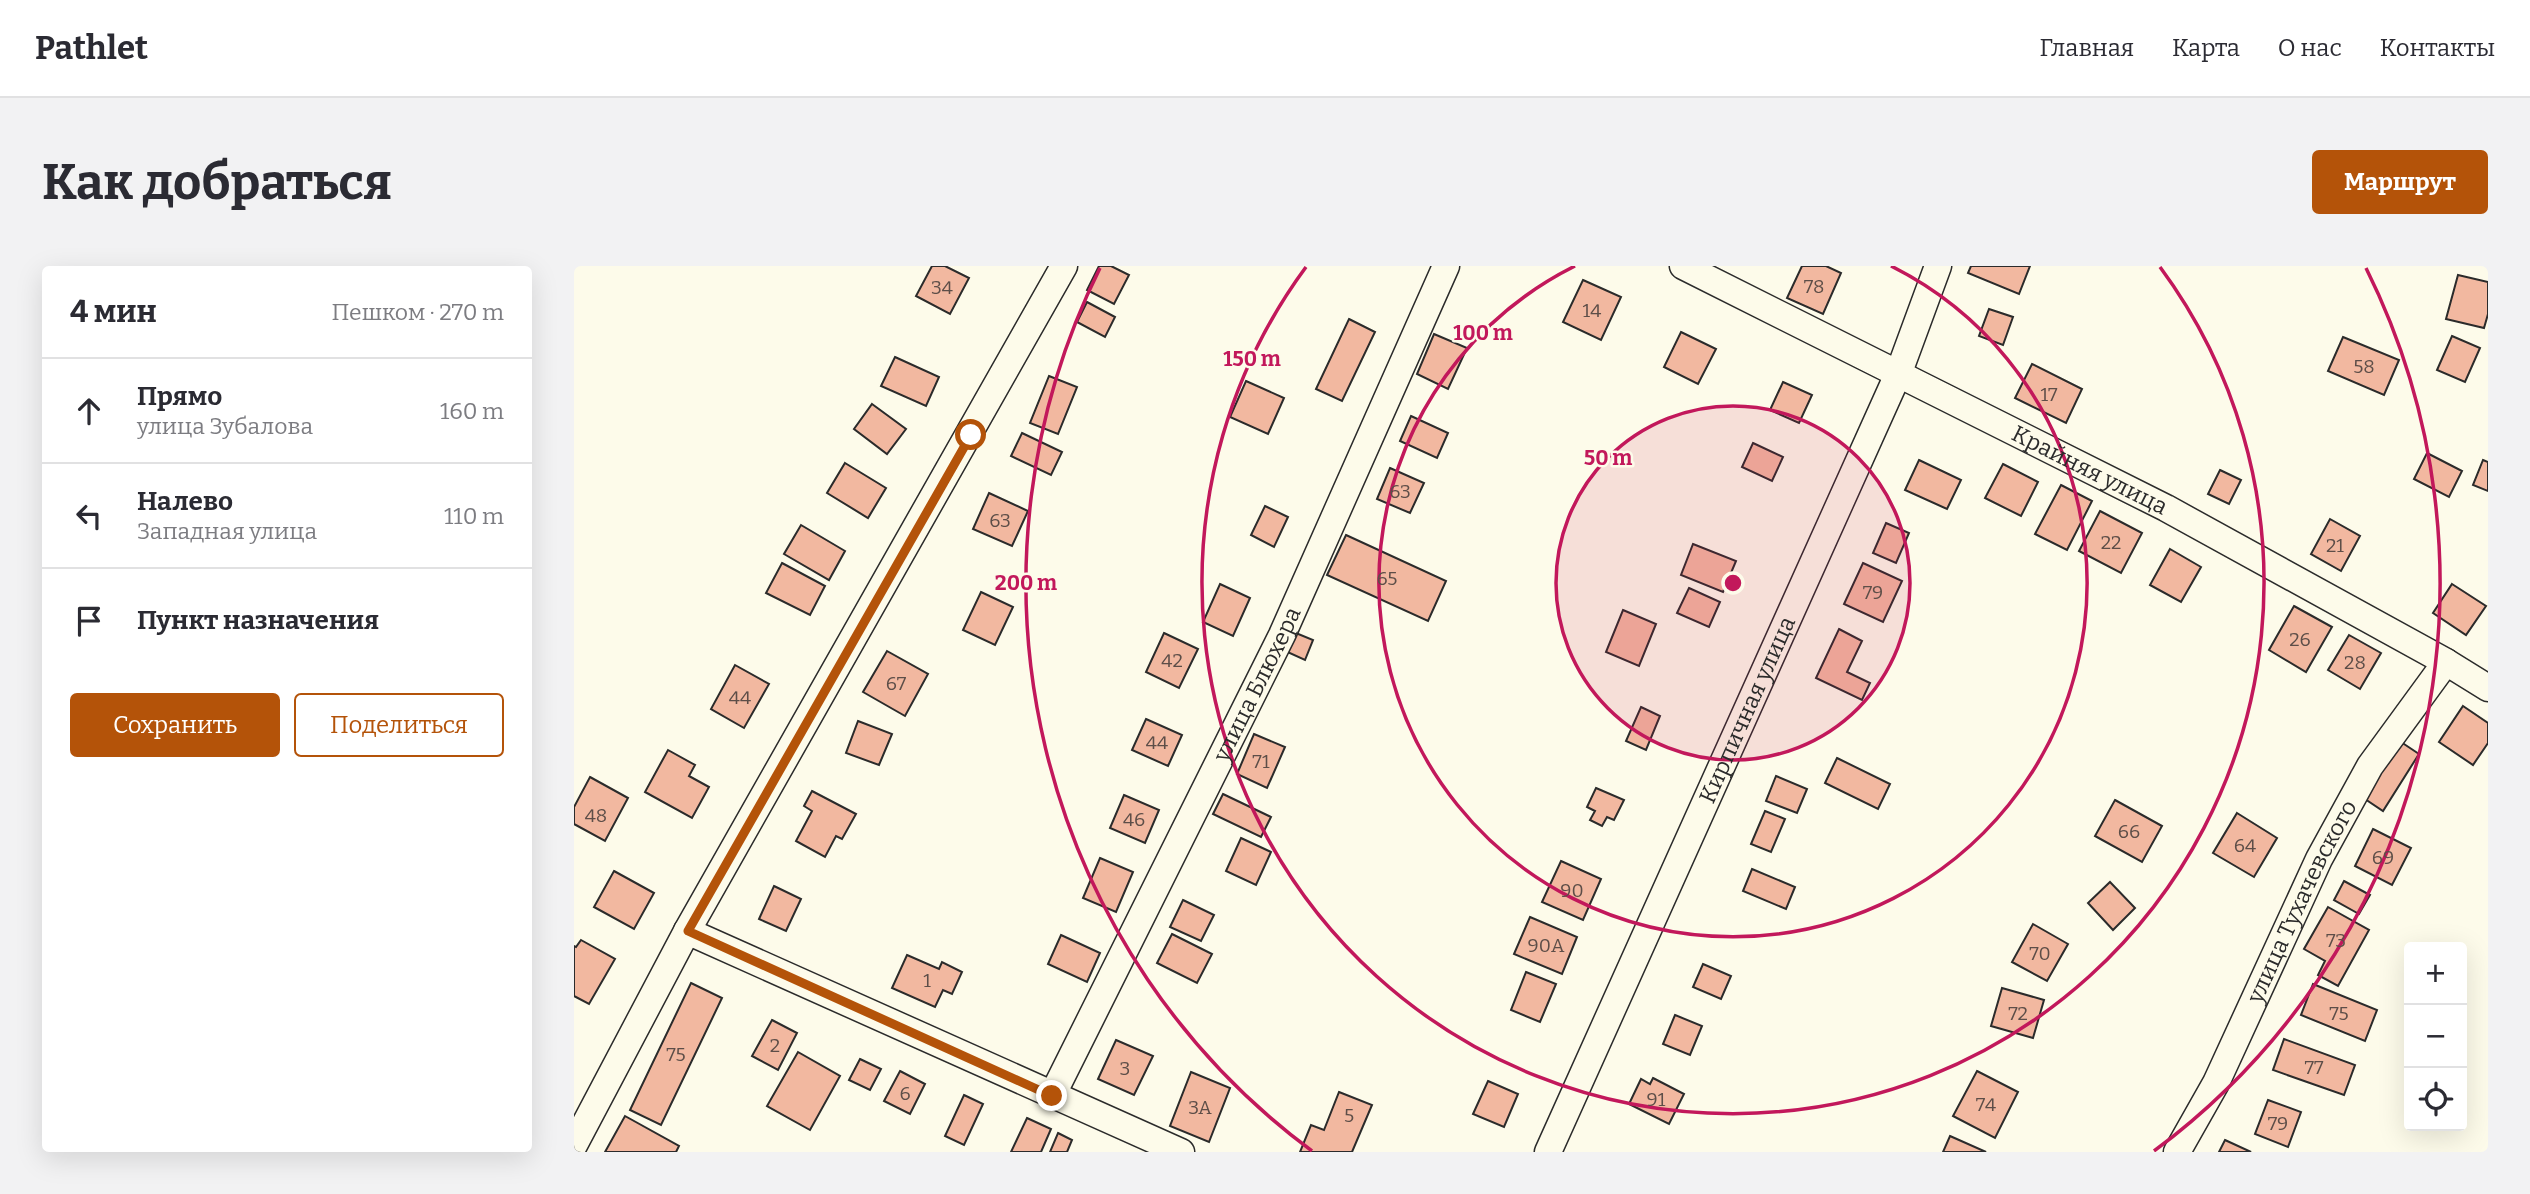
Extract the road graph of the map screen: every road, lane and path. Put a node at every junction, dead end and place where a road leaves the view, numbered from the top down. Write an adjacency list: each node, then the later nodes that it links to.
1 (1064, 266): 8 (street)
2 (1446, 266): 9 (street, улица Блюхера)
3 (1683, 266): 5 (street, Крайняя улица)
4 (1938, 266): 5 (street, Кирпичная улица)
5 (1899, 372): 6 (street, Крайняя улица); 12 (street, Кирпичная улица)
6 (2446, 662): 7 (street, Крайняя улица); 13 (street, улица Тухачевского)
7 (2488, 688)
8 (688, 931): 9 (street); 10 (street)
9 (1052, 1096): 11 (street)
10 (574, 1145)
11 (1181, 1152)
12 (1548, 1152)
13 (2177, 1152)

